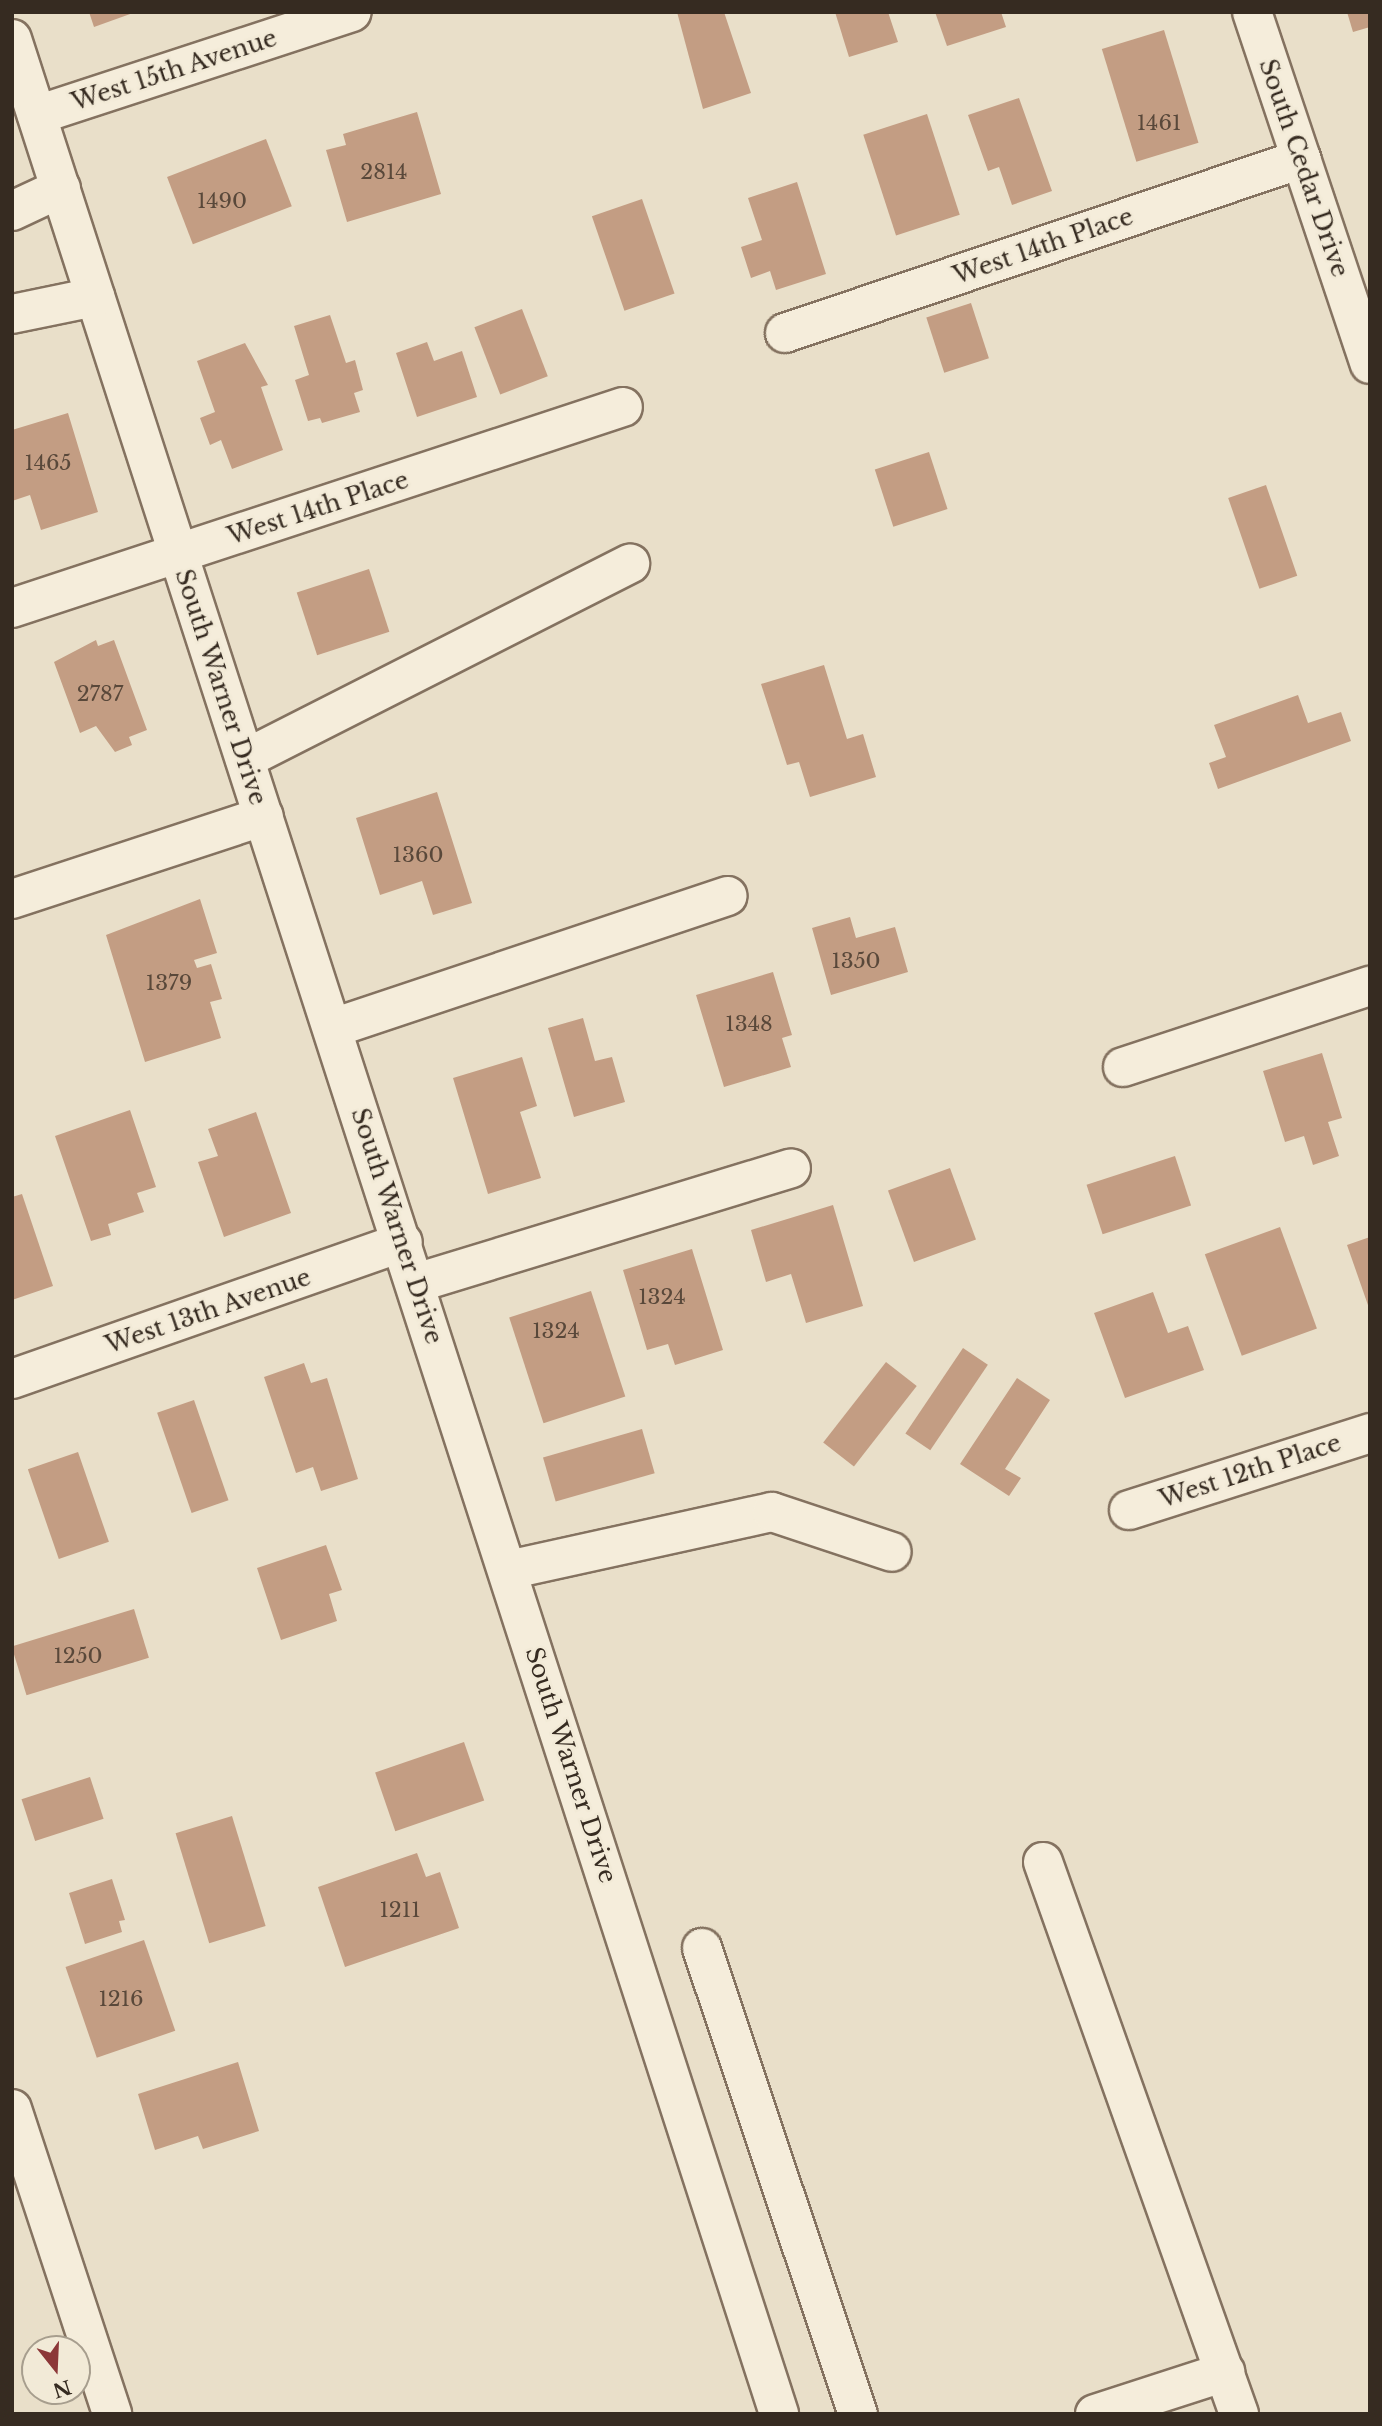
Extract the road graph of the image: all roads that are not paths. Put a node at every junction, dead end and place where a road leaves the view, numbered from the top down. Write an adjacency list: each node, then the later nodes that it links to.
1 (352, 12): 4 (street, West 15th Avenue)
2 (1252, 12): 5 (street, South Cedar Drive)
3 (12, 39): 4 (street, South Warner Drive)
4 (37, 114): 6 (street, South Warner Drive)
5 (1301, 159): 10 (street, West 14th Place); 11 (street, South Cedar Drive)
6 (61, 188): 7 (street); 8 (street, South Warner Drive)
7 (12, 211)
8 (95, 297): 9 (street); 13 (street, South Warner Drive)
9 (12, 314)
10 (785, 333)
11 (1370, 364)
12 (623, 407): 13 (street, West 14th Place)
13 (178, 555): 15 (street, West 14th Place); 16 (street, South Warner Drive)
14 (630, 564): 16 (street)
15 (12, 608)
16 (245, 759): 17 (street, South Warner Drive)
17 (264, 816): 19 (street); 21 (street, South Warner Drive)
18 (728, 896): 21 (street)
19 (12, 899)
20 (1370, 986): 22 (street)
21 (333, 1028): 24 (street, South Warner Drive)
22 (1123, 1067)
23 (792, 1168): 25 (street)
24 (403, 1242): 25 (street, South Warner Drive); 26 (street, West 13th Avenue)
25 (416, 1283): 30 (street, South Warner Drive)
26 (12, 1379)
27 (1370, 1433): 28 (street, West 12th Place)
28 (1129, 1510)
29 (892, 1552): 30 (street)
30 (508, 1570): 36 (street, South Warner Drive)
31 (1043, 1861): 34 (street)
32 (702, 1948): 37 (street)
33 (12, 2109): 35 (street)
34 (1225, 2372): 38 (street); 39 (street)
35 (112, 2414)
36 (779, 2414)
37 (858, 2414)
38 (1095, 2414)
39 (1239, 2414)

